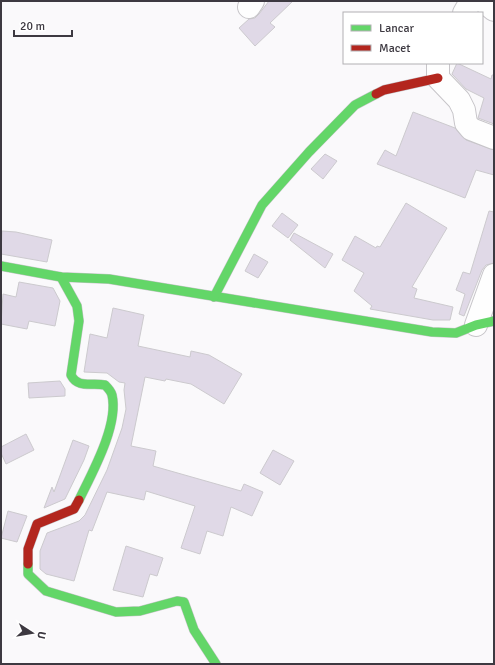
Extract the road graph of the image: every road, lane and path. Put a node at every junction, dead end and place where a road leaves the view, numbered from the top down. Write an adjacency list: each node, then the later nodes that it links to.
1 (472, 1): 4 (street)
2 (483, 1): 3 (street)
3 (494, 10)
4 (465, 12)
5 (438, 71): 6 (street); 10 (street)
6 (494, 138)
7 (1, 266): 9 (street)
8 (494, 275): 11 (street)
9 (61, 277): 10 (street); 12 (street)
10 (214, 297): 11 (street)
11 (485, 323)
12 (216, 664)

